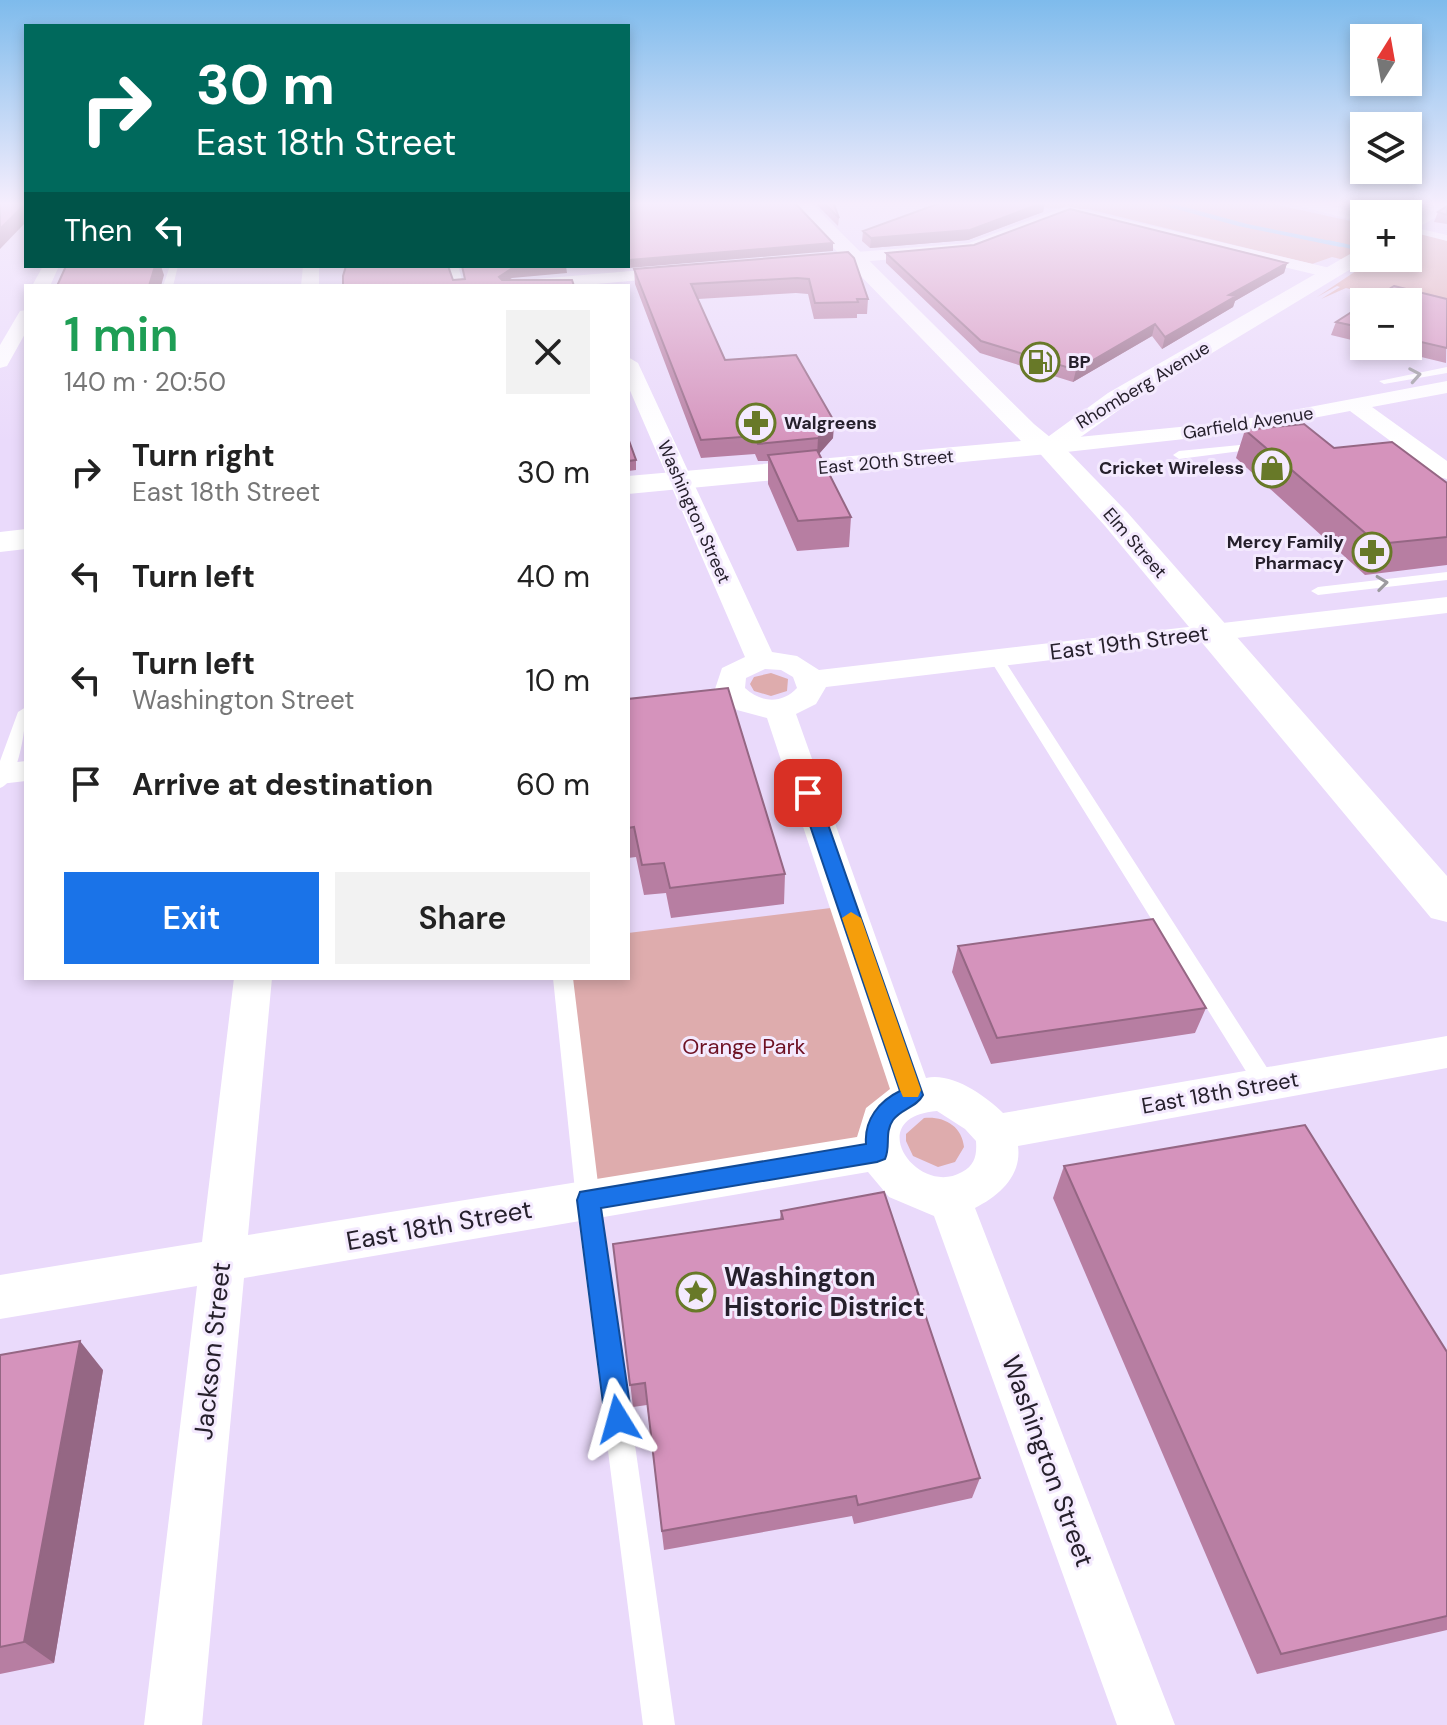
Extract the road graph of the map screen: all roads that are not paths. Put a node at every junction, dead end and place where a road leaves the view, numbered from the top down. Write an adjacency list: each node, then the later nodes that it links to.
1 (879, 282): 11 (main road, Elm Street)
2 (1313, 282): 11 (main road, Rhomberg Avenue)
3 (18, 326): 4 (street)
4 (0, 362)
5 (630, 368): 14 (street, Washington Street)
6 (1447, 370): 7 (lane, one-way to 6)
7 (1384, 381)
8 (1447, 387): 9 (street, Garfield Avenue)
9 (1355, 405): 10 (street, Garfield Avenue); 13 (street)
10 (1244, 426): 11 (street, Garfield Avenue); 12 (lane)
11 (1048, 447): 14 (main road, East 20th Street); 21 (main road, Elm Street)
12 (1179, 455)
13 (1447, 472)
14 (679, 481): 15 (main road, East 20th Street); 23 (street, Washington Street)
15 (630, 485)
16 (24, 539): 17 (main road)
17 (0, 542)
18 (1447, 576): 19 (lane, one-way to 18)
19 (1318, 591)
20 (1447, 605): 21 (street, East 19th Street)
21 (1212, 632): 22 (street, East 19th Street); 28 (main road, Elm Street)
22 (996, 658): 24 (street, East 19th Street); 32 (lane)
23 (761, 660): 24 (street); 25 (street)
24 (811, 680): 25 (street)
25 (779, 709): 33 (street)
26 (24, 719): 27 (lane)
27 (7, 775)
28 (1447, 906)
29 (253, 980): 38 (street, Jackson Street)
30 (563, 980): 37 (lane)
31 (1447, 1052): 32 (street, East 18th Street)
32 (1265, 1083): 34 (street, East 18th Street)
33 (912, 1095): 34 (street); 35 (street)
34 (993, 1133): 36 (street)
35 (877, 1152): 36 (street); 37 (street, East 18th Street)
36 (949, 1197): 42 (street, Washington Street)
37 (588, 1200): 38 (street, East 18th Street); 41 (lane)
38 (221, 1262): 39 (street, East 18th Street); 40 (street, Jackson Street)
39 (0, 1297)
40 (173, 1725)
41 (659, 1725)
42 (1146, 1725)

